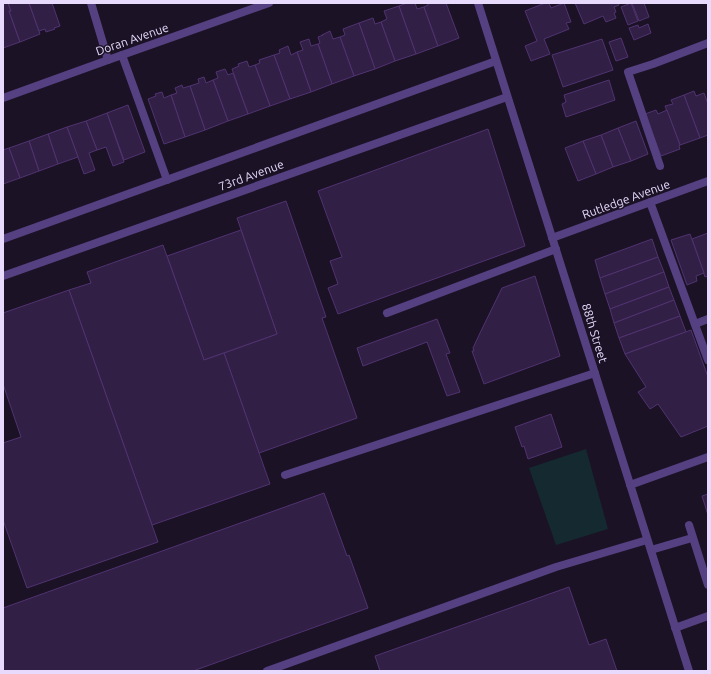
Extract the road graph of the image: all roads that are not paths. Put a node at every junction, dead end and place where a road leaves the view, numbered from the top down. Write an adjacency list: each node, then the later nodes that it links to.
1 (91, 3): 6 (street)
2 (269, 3): 5 (street, Doran Avenue)
3 (478, 3): 7 (street, 88th Street)
4 (708, 43): 10 (street)
5 (122, 55): 6 (street, Doran Avenue); 11 (street)
6 (108, 60): 9 (street, Doran Avenue)
7 (496, 61): 8 (street, 88th Street); 11 (street)
8 (508, 97): 14 (street, 88th Street); 17 (street, 73rd Avenue)
9 (3, 98)
10 (660, 166)
11 (167, 180): 15 (street)
12 (708, 181): 13 (street, Rutledge Avenue)
13 (650, 202): 14 (street, Rutledge Avenue); 20 (street)
14 (552, 238): 16 (street, 88th Street)
15 (3, 239)
16 (556, 249): 18 (street); 22 (street, 88th Street)
17 (3, 276)
18 (387, 313)
19 (708, 319): 20 (street)
20 (695, 324): 21 (street)
21 (708, 360)
22 (595, 373): 24 (street); 25 (street, 88th Street)
23 (708, 457): 25 (street)
24 (285, 475)
25 (630, 486): 28 (street, 88th Street)
26 (689, 526): 27 (street)
27 (692, 538): 29 (street); 30 (street)
28 (648, 540): 29 (street, 88th Street); 33 (street)
29 (651, 550): 32 (street, 88th Street)
30 (708, 585)
31 (708, 616): 32 (street)
32 (675, 628): 34 (street, 88th Street)
33 (267, 671)
34 (689, 671)

